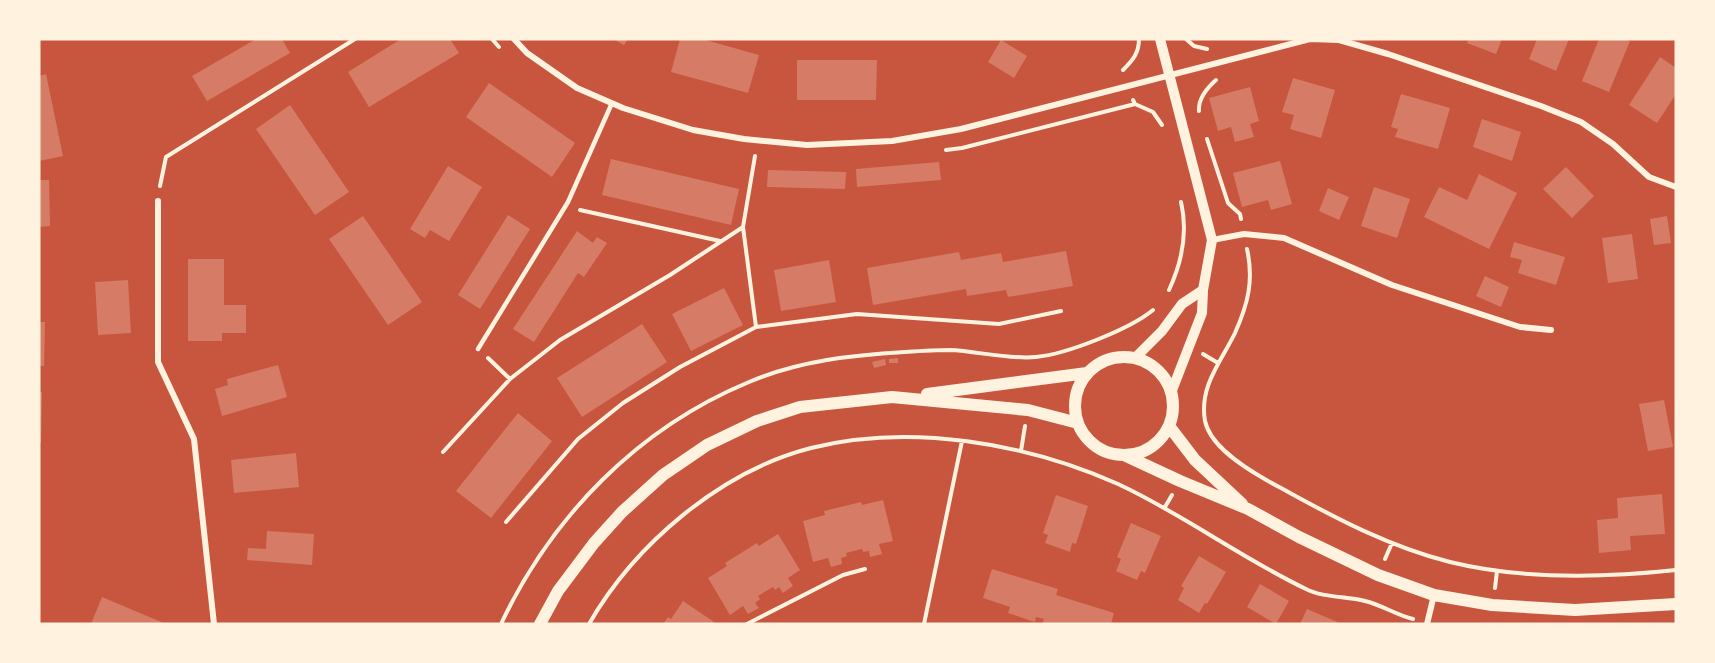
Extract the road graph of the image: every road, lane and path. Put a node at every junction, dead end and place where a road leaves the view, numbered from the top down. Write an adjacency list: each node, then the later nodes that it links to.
1 (355, 39): 16 (path)
2 (514, 39): 9 (street)
3 (1139, 39): 8 (path)
4 (1160, 39): 7 (street)
5 (1186, 39): 6 (path)
6 (1213, 64): 7 (street); 10 (path); 14 (street)
7 (1169, 76): 8 (street); 20 (street)
8 (1128, 86): 9 (street); 11 (path)
9 (612, 103): 17 (lane)
10 (1200, 117)
11 (1164, 126)
12 (1207, 139): 19 (path)
13 (755, 156): 18 (path)
14 (1676, 187)
15 (1179, 195): 23 (path)
16 (158, 201): 47 (street)
17 (565, 207): 21 (path); 28 (lane)
18 (743, 228): 21 (path); 26 (path)
19 (1244, 234): 20 (street); 27 (street); 43 (path)
20 (1212, 240): 22 (street)
21 (720, 241): 32 (path)
22 (1203, 290): 30 (street); 33 (street)
23 (1163, 298)
24 (1158, 305): 29 (path)
25 (1061, 311): 26 (path)
26 (756, 327): 41 (path)
27 (1551, 330)
28 (478, 349): 32 (path)
29 (1035, 357)
30 (1135, 358): 31 (main road); 33 (main road)
31 (1087, 373): 34 (main road); 35 (main road)
32 (510, 379): 38 (path)
33 (1172, 393): 36 (main road)
34 (905, 397): 35 (main road); 48 (main road)
35 (1078, 423): 39 (main road)
36 (1169, 426): 39 (main road); 40 (main road)
37 (962, 441): 46 (path); 49 (path); 51 (path)
38 (443, 452)
39 (1124, 455): 40 (main road)
40 (1248, 509): 44 (main road)
41 (506, 522)
42 (865, 569): 50 (path)
43 (1676, 570)
44 (1434, 595): 45 (main road); 46 (street)
45 (1676, 604)
46 (1427, 623)
47 (214, 624)
48 (540, 624)
49 (589, 624)
50 (747, 624)
51 (924, 624)

